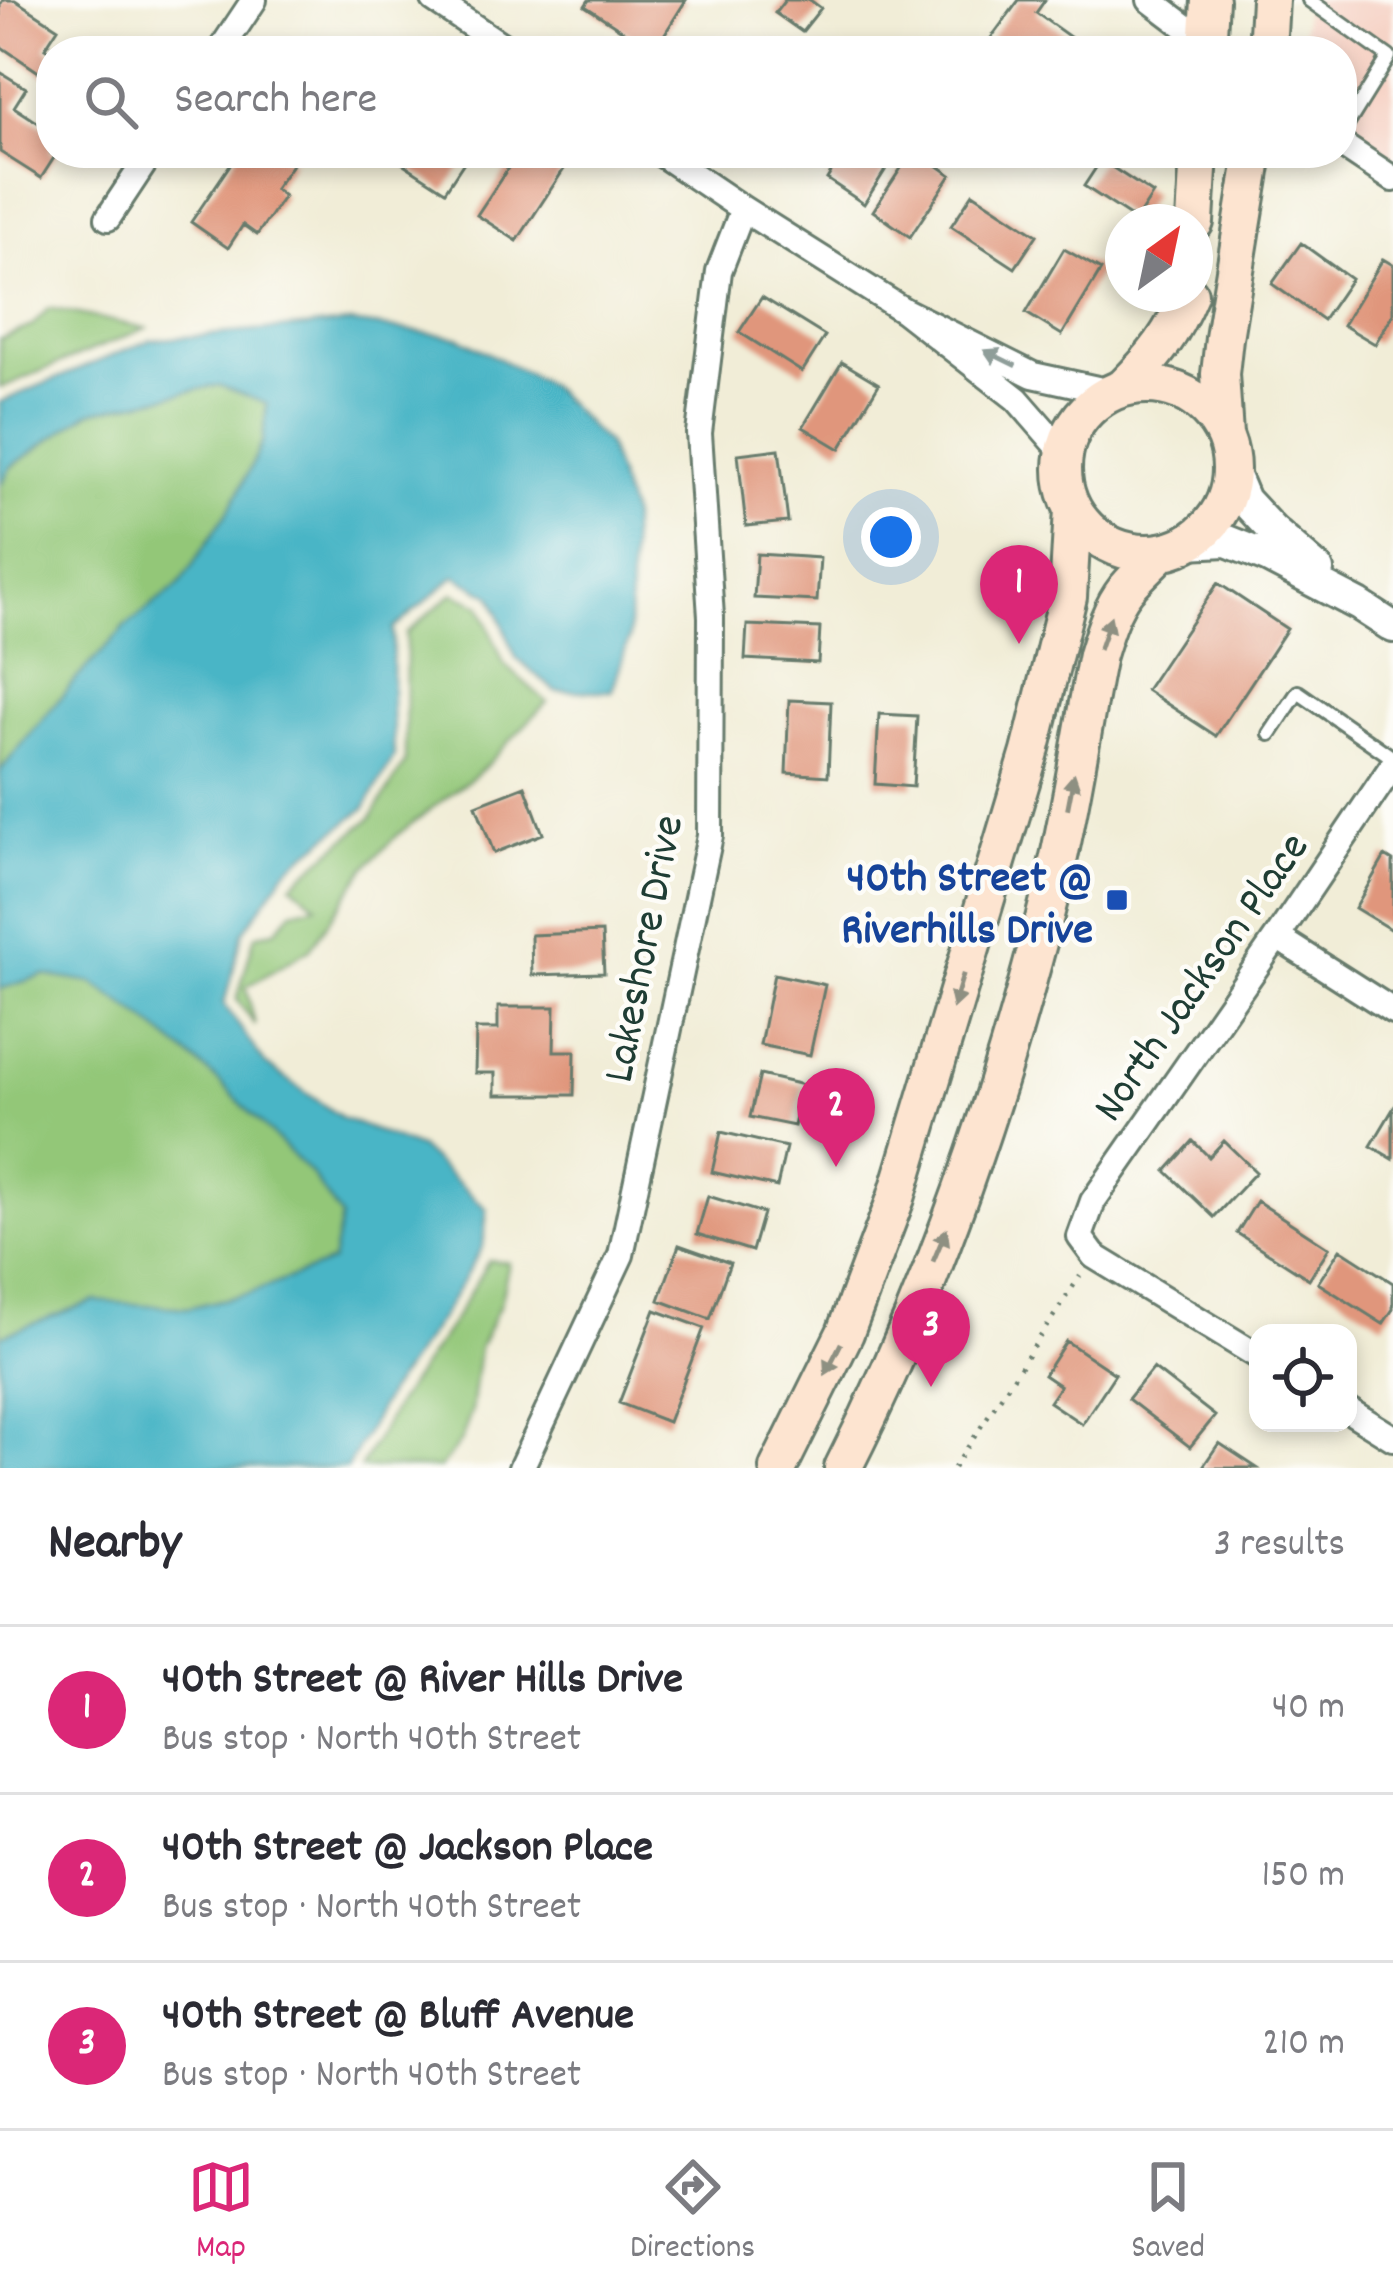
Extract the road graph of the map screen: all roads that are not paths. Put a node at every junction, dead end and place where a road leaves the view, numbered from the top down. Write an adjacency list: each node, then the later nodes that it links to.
1 (254, 0): 7 (street)
2 (434, 0): 8 (street)
3 (1150, 0): 9 (street)
4 (1210, 0): 10 (main road)
5 (1270, 0): 11 (main road)
6 (1309, 0): 12 (lane)
7 (230, 36)
8 (488, 36)
9 (1194, 36)
10 (1208, 36)
11 (1268, 36)
12 (1357, 109)
13 (1357, 156): 18 (street)
14 (142, 168): 21 (street)
15 (682, 168): 20 (street)
16 (1198, 168): 19 (main road)
17 (1251, 168): 26 (main road)
18 (1393, 179)
19 (1196, 204)
20 (743, 209): 22 (street); 38 (street, Lakeshore Drive)
21 (108, 218)
22 (903, 310): 24 (street, one-way to 22); 25 (street)
23 (1182, 312): 24 (main road)
24 (1118, 389): 25 (main road); 26 (main road)
25 (1064, 452): 27 (main road)
26 (1228, 452): 28 (main road); 29 (street)
27 (1073, 509): 28 (main road); 39 (main road, one-way to 39)
28 (1174, 547): 29 (street); 40 (main road, one-way to 28)
29 (1359, 605): 30 (street)
30 (1393, 627)
31 (1270, 734): 32 (lane)
32 (1393, 761): 33 (street, North Jackson Place)
33 (1277, 937): 34 (street); 35 (street, North Jackson Place)
34 (1393, 1011)
35 (1249, 1350)
36 (1357, 1416): 37 (street)
37 (1393, 1438)
38 (521, 1468)
39 (778, 1468)
40 (843, 1468)

